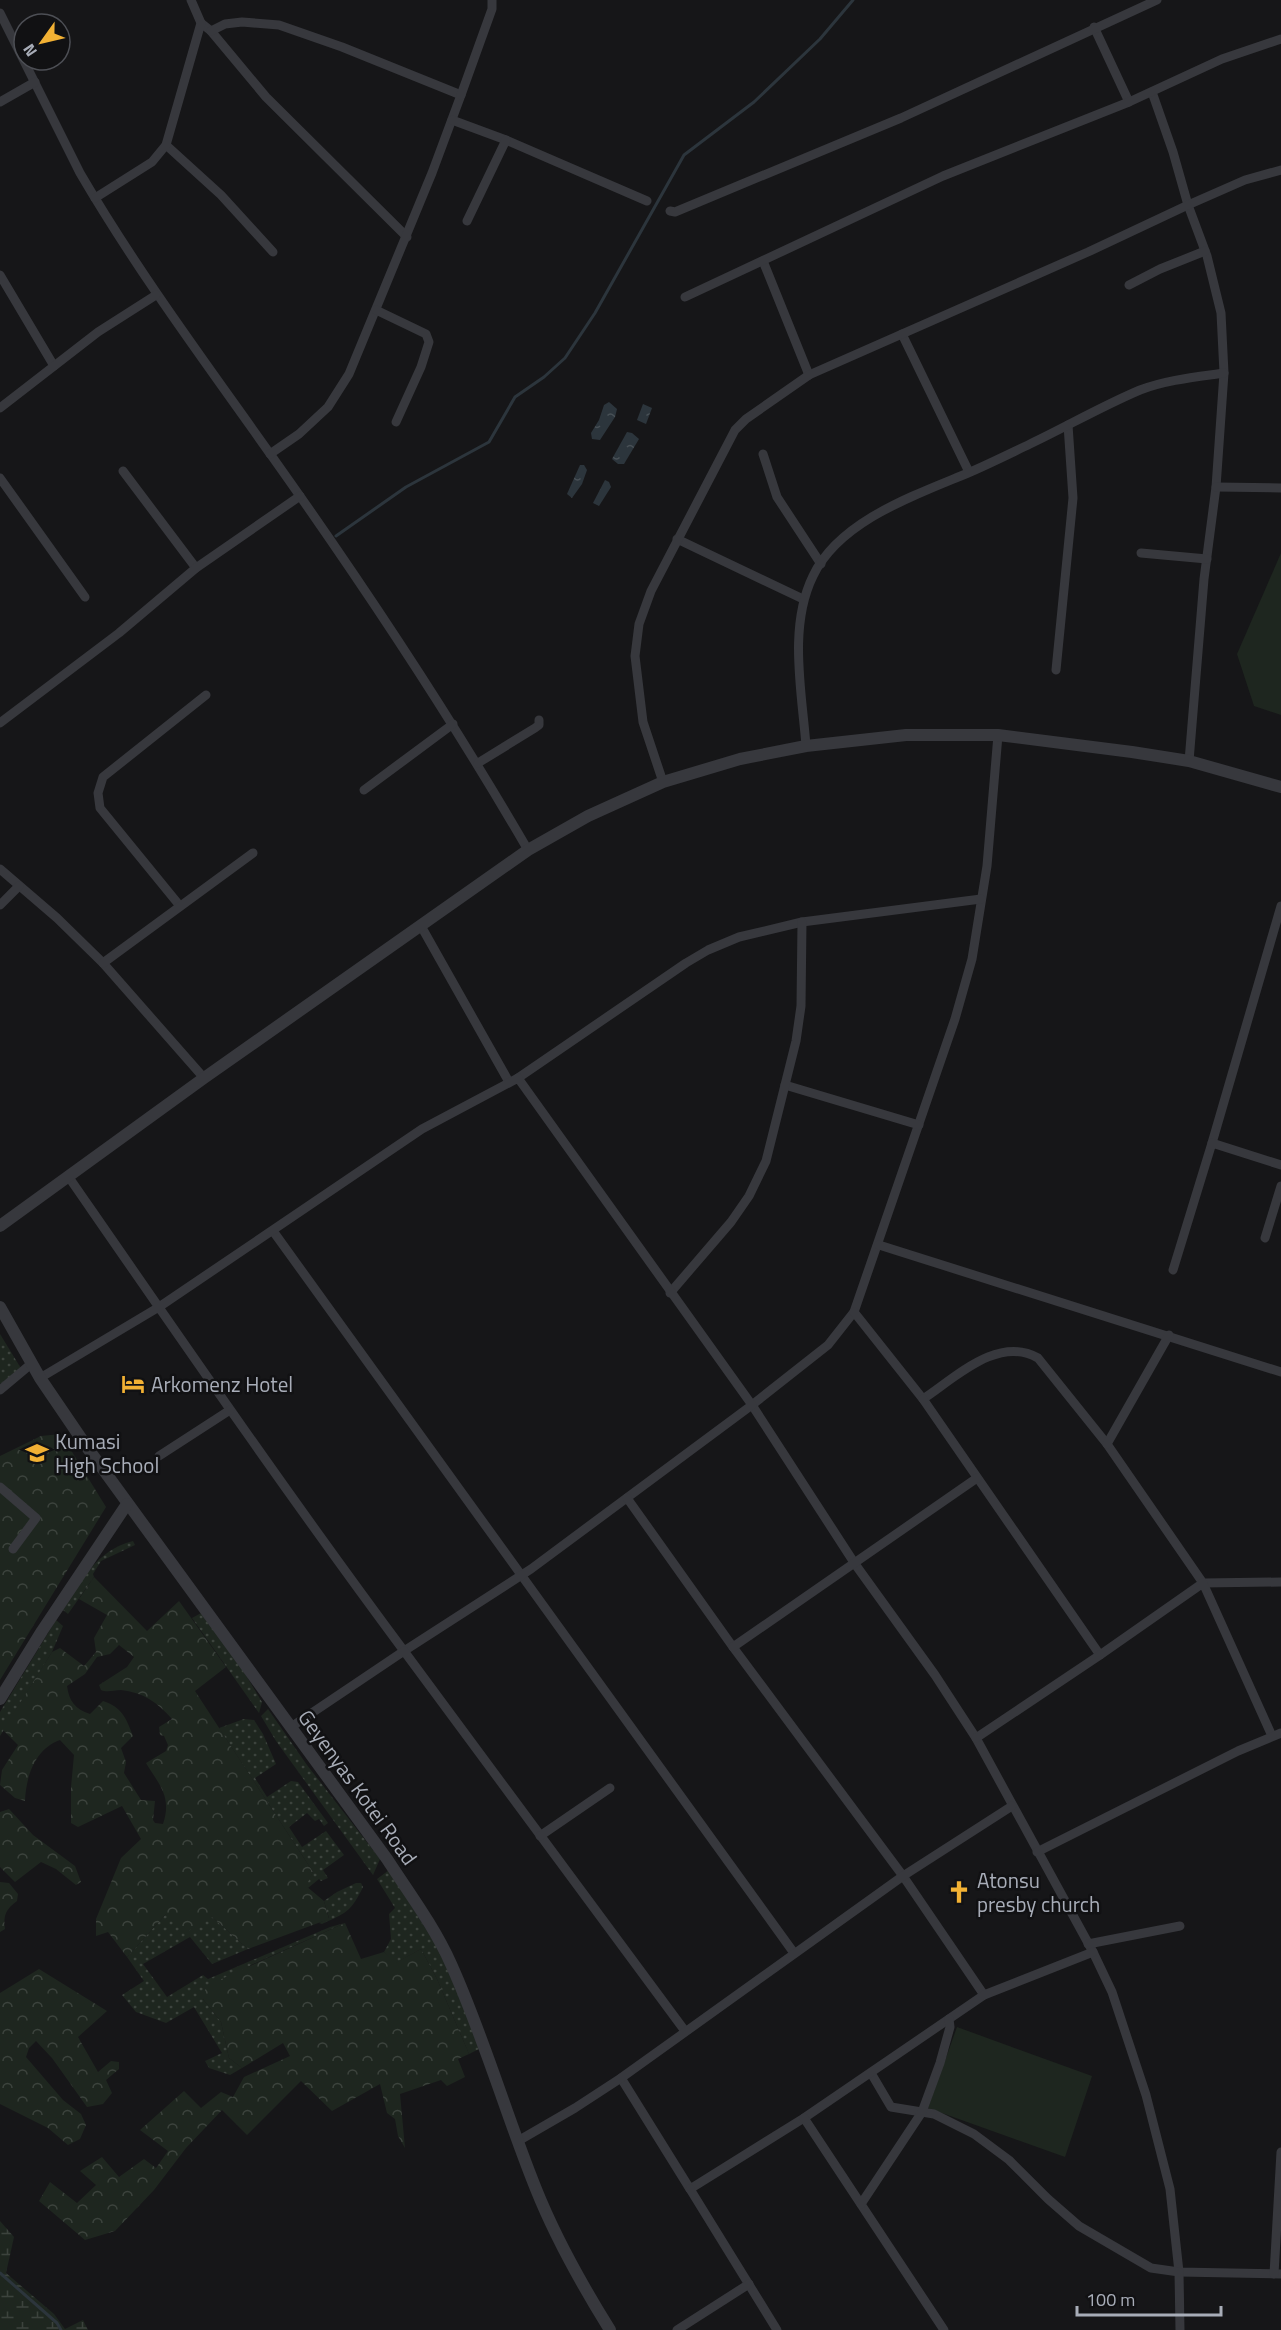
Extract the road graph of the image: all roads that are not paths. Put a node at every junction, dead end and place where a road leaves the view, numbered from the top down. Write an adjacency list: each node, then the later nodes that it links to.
1 (191, 0): 5 (street)
2 (492, 0): 11 (street)
3 (1157, 0): 6 (street)
4 (0, 14): 9 (street)
5 (201, 23): 7 (street); 16 (street)
6 (1094, 27): 13 (street); 21 (street)
7 (211, 31): 11 (street); 23 (street)
8 (1281, 39): 10 (street)
9 (35, 82): 12 (street); 18 (street)
10 (1152, 92): 13 (street); 20 (street)
11 (460, 95): 14 (street)
12 (0, 102)
13 (1129, 102): 26 (street)
14 (452, 120): 15 (street); 23 (street)
15 (506, 140): 19 (street); 22 (street)
16 (166, 145): 18 (street); 25 (street)
17 (1281, 170): 20 (street)
18 (94, 198): 29 (street)
19 (647, 201)
20 (1188, 205): 24 (street); 32 (street)
21 (670, 211)
22 (467, 221)
23 (407, 237): 31 (street)
24 (1205, 251): 28 (street); 34 (street)
25 (273, 252)
26 (763, 261): 30 (street); 35 (street)
27 (0, 275): 33 (street)
28 (1129, 285)
29 (156, 295): 33 (street); 39 (street)
30 (685, 297)
31 (376, 310): 37 (street); 39 (street)
32 (902, 334): 35 (street); 42 (street)
33 (54, 366): 36 (street)
34 (1224, 373): 38 (street); 44 (street)
35 (809, 375): 47 (street)
36 (0, 408)
37 (396, 422)
38 (1068, 425): 42 (street); 54 (street)
39 (270, 454): 46 (street)
40 (764, 454): 50 (street)
41 (123, 471): 51 (street)
42 (969, 472): 50 (street)
43 (0, 478): 52 (street)
44 (1216, 487): 45 (street); 49 (street)
45 (1281, 488)
46 (300, 496): 51 (street); 58 (street)
47 (677, 539): 53 (street); 63 (street)
48 (1142, 553): 49 (street)
49 (1207, 559): 61 (street)
50 (821, 564): 53 (street)
51 (196, 568): 57 (street)
52 (85, 597)
53 (803, 600): 60 (street)
54 (1056, 670)
55 (206, 695): 72 (street)
56 (539, 720): 62 (street)
57 (0, 723)
58 (453, 724): 62 (street); 65 (street)
59 (998, 735): 60 (street); 61 (street); 70 (street)
60 (806, 746): 63 (street)
61 (1189, 761): 64 (street)
62 (478, 763): 66 (street)
63 (663, 782): 66 (street)
64 (1281, 787)
65 (364, 789)
66 (528, 850): 75 (street)
67 (253, 853): 72 (street)
68 (0, 869): 69 (street)
69 (19, 886): 71 (street); 76 (street)
70 (981, 899): 74 (street); 80 (street)
71 (0, 905)
72 (180, 906): 76 (street)
73 (1281, 906): 81 (street)
74 (802, 922): 78 (street); 79 (street)
75 (421, 926): 77 (street); 78 (street)
76 (103, 963): 77 (street)
77 (204, 1078): 83 (street)
78 (514, 1080): 86 (street); 90 (street)
79 (785, 1085): 80 (street); 90 (street)
80 (919, 1125): 88 (street)
81 (1212, 1143): 82 (street); 89 (street)
82 (1281, 1166)
83 (68, 1176): 85 (street); 92 (street)
84 (1281, 1186): 87 (street)
85 (0, 1226)
86 (273, 1231): 92 (street); 110 (street)
87 (1265, 1238)
88 (879, 1245): 93 (street); 94 (street)
89 (1173, 1270)
90 (670, 1293): 100 (street)
91 (0, 1307): 95 (street, Geyenyas Kotei Road)
92 (159, 1307): 97 (street); 101 (street)
93 (854, 1312): 99 (street); 100 (street)
94 (1169, 1335): 96 (street); 102 (street)
95 (31, 1364): 97 (street, Geyenyas Kotei Road); 98 (street)
96 (1281, 1372)
97 (40, 1378): 107 (street, Geyenyas Kotei Road)
98 (0, 1390)
99 (923, 1399): 102 (street); 104 (street)
100 (752, 1405): 106 (street); 109 (street)
101 (230, 1410): 103 (street); 114 (street)
102 (1107, 1444): 112 (street)
103 (159, 1456)
104 (977, 1478): 109 (street); 115 (street)
105 (0, 1487): 108 (street)
106 (627, 1498): 110 (street); 113 (street)
107 (127, 1504): 116 (street); 117 (street, Geyenyas Kotei Road)
108 (13, 1549)
109 (855, 1564): 113 (street); 119 (street)
110 (522, 1575): 114 (street); 127 (street)
111 (1281, 1582): 112 (street)
112 (1203, 1583): 115 (street); 118 (street)
113 (734, 1647): 124 (street)
114 (404, 1651): 117 (street); 122 (street)
115 (1101, 1655): 119 (street)
116 (0, 1700)
117 (291, 1727): 135 (street, Geyenyas Kotei Road)
118 (1276, 1734): 123 (street)
119 (975, 1738): 121 (street)
120 (610, 1788): 122 (street)
121 (1012, 1806): 123 (street); 124 (street)
122 (540, 1836): 130 (street)
123 (1037, 1852): 126 (street)
124 (903, 1876): 127 (street); 128 (street)
125 (1180, 1926): 126 (street)
126 (1091, 1948): 128 (street); 139 (street)
127 (794, 1953): 130 (street)
128 (984, 1995): 129 (street)
129 (949, 2019): 131 (street); 133 (street)
130 (685, 2031): 132 (street)
131 (871, 2073): 133 (street); 134 (street)
132 (621, 2078): 135 (street); 137 (street)
133 (922, 2112): 138 (street); 139 (street)
134 (804, 2118): 137 (street); 138 (street)
135 (518, 2141): 142 (street, Geyenyas Kotei Road)
136 (1281, 2152): 140 (street)
137 (690, 2189): 141 (street)
138 (861, 2204): 145 (street)
139 (1179, 2272): 140 (street); 146 (street)
140 (1277, 2274)
141 (749, 2284): 143 (street); 144 (street)
142 (610, 2330)
143 (677, 2330)
144 (777, 2330)
145 (944, 2330)
146 (1180, 2330)

